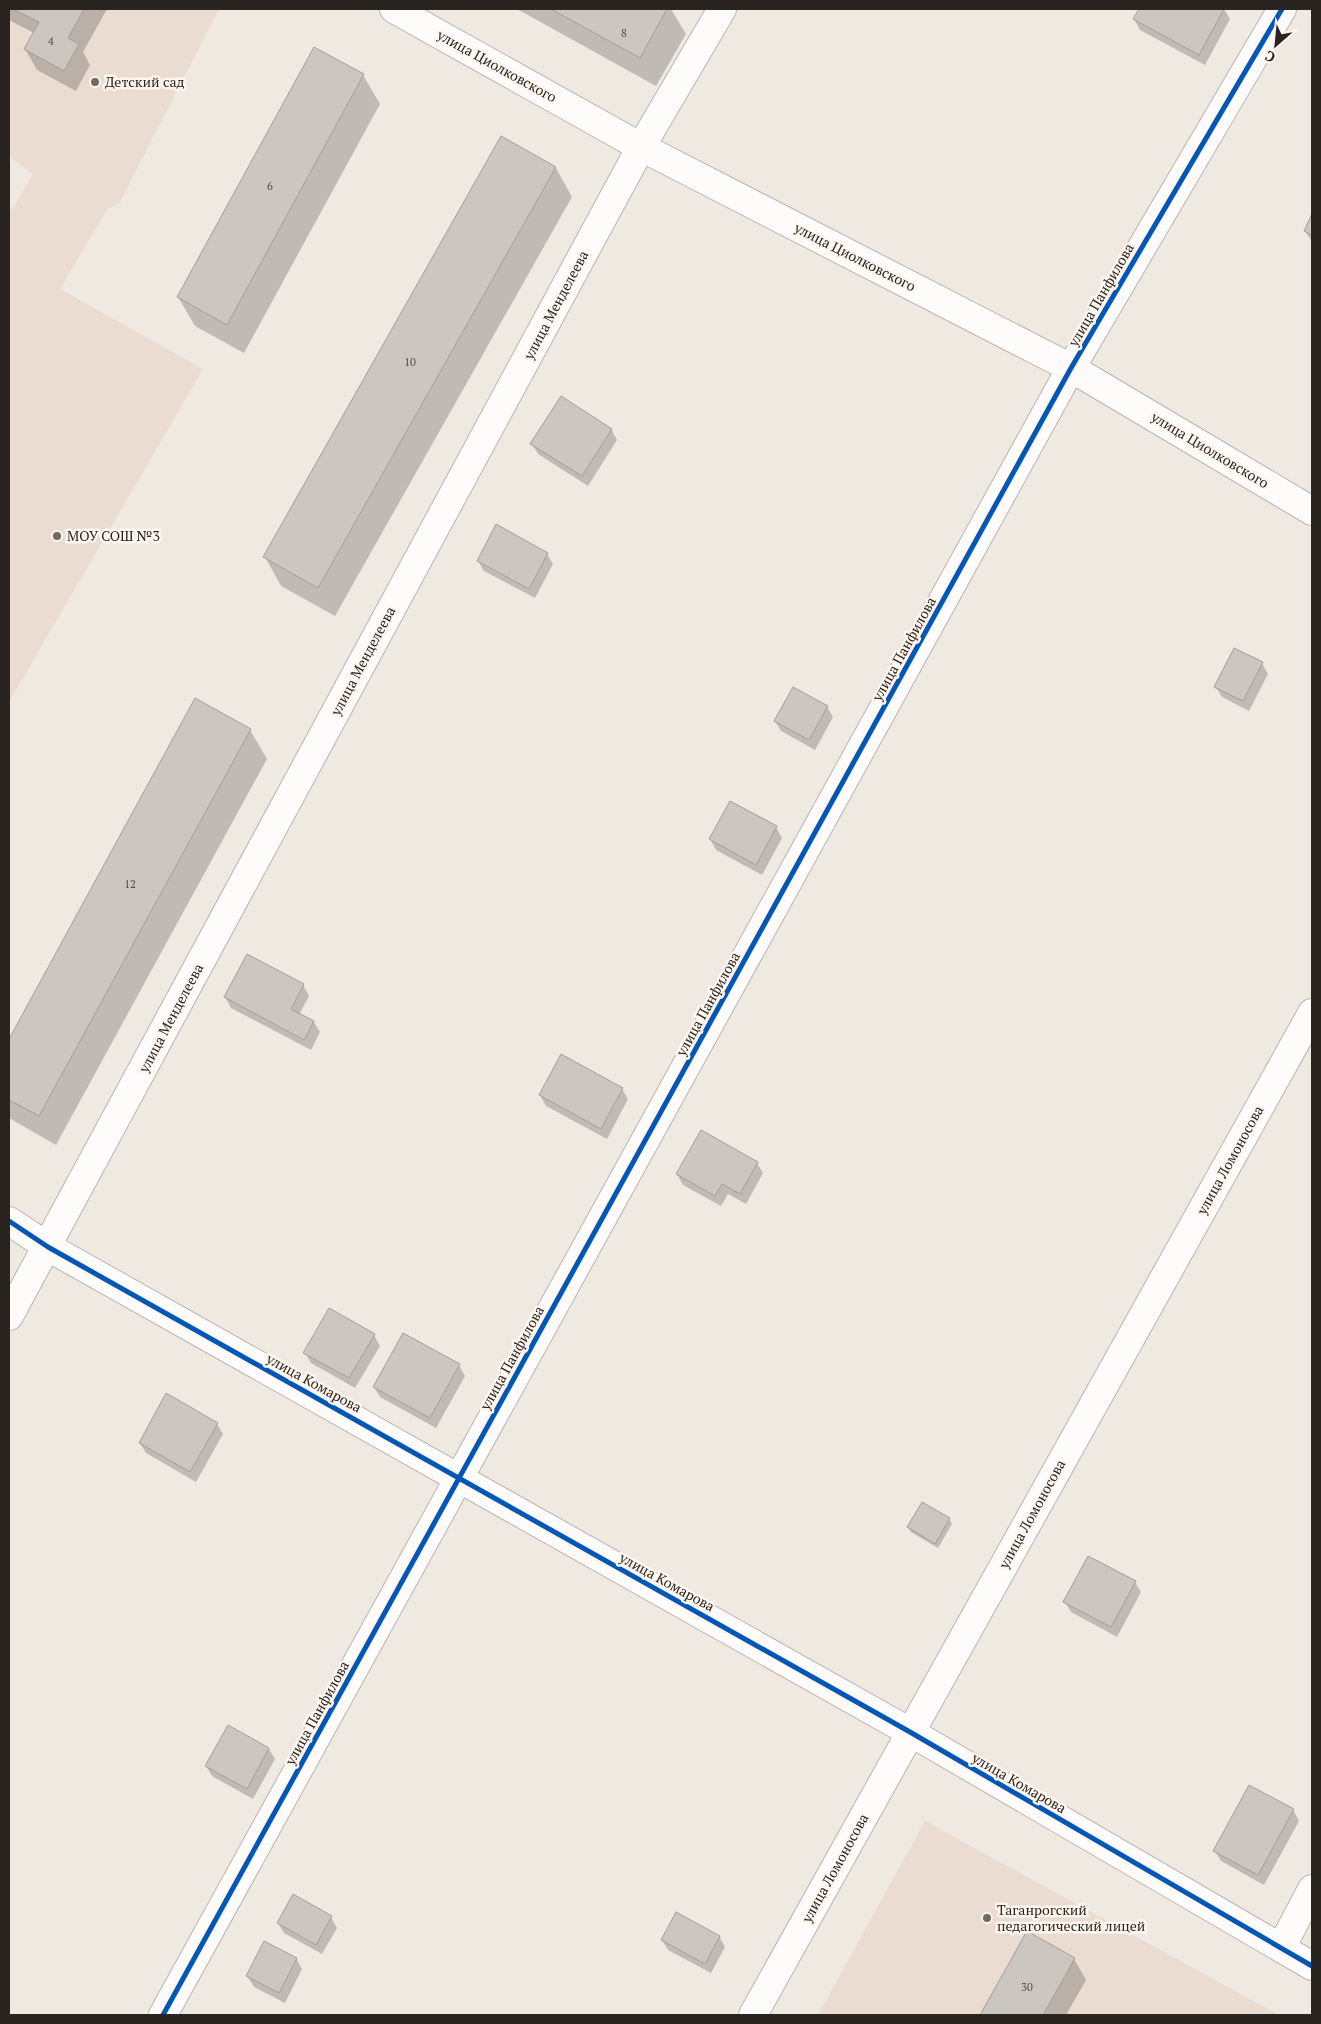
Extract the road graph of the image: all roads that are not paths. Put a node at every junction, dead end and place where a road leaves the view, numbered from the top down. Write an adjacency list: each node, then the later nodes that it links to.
1 (394, 9): 4 (street, улица Циолковского)
2 (722, 9): 4 (street, улица Менделеева)
3 (1282, 9): 5 (street, улица Панфилова)
4 (641, 147): 5 (street, улица Циолковского); 9 (street, улица Менделеева)
5 (1071, 368): 6 (street, улица Циолковского); 11 (street, улица Панфилова)
6 (1312, 511)
7 (1312, 1013): 12 (street, улица Ломоносова)
8 (9, 1221): 9 (street, улица Комарова)
9 (48, 1247): 10 (street, улица Менделеева); 11 (street, улица Комарова)
10 (9, 1316)
11 (460, 1477): 12 (street, улица Комарова); 16 (street, улица Панфилова)
12 (910, 1732): 14 (street, улица Комарова); 17 (street, улица Ломоносова)
13 (1312, 1889): 14 (street)
14 (1280, 1948): 15 (street, улица Комарова)
15 (1312, 1966)
16 (164, 2015)
17 (753, 2015)

